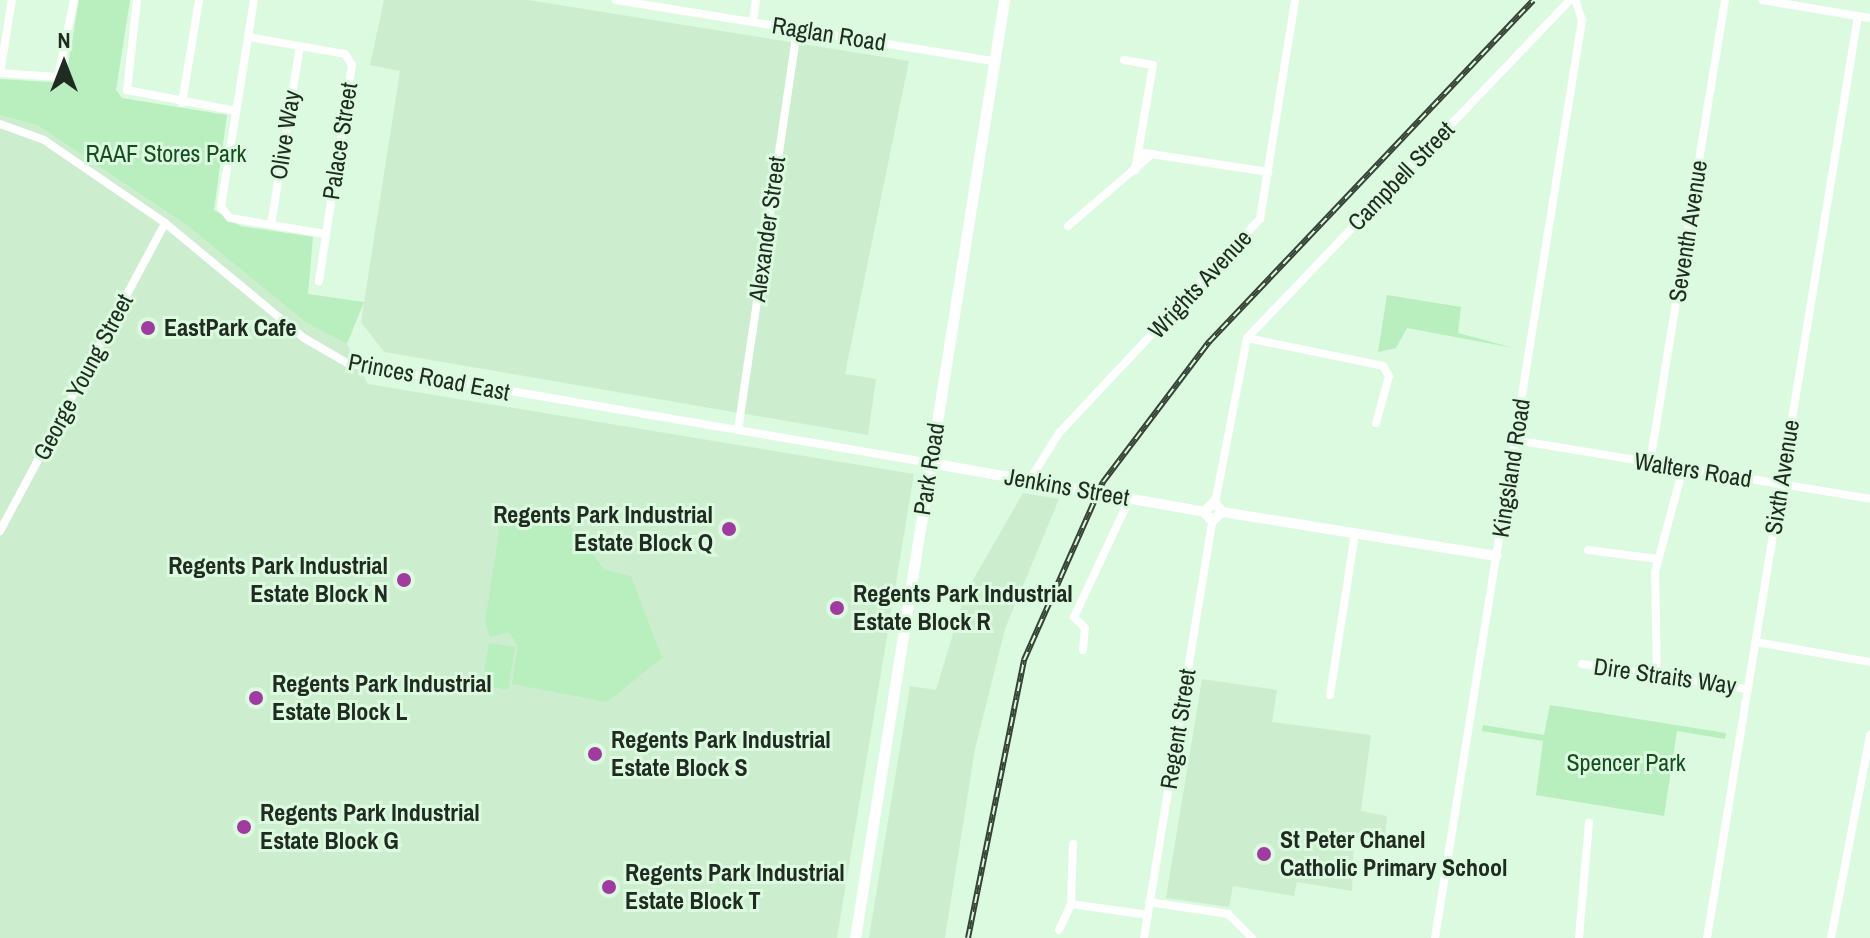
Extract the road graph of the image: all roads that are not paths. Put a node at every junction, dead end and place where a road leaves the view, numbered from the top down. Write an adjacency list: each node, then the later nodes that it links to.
1 (12, 0): 21 (street)
2 (74, 0): 21 (street)
3 (137, 0): 22 (street)
4 (199, 0): 22 (street)
5 (254, 0): 17 (street)
6 (616, 0): 15 (street, Raglan Road)
7 (756, 0): 15 (street)
8 (1004, 0): 20 (main road, Park Road)
9 (1295, 0): 28 (street, Wrights Avenue)
10 (1572, 0): 34 (street, Campbell Street); 37 (street, Kingsland Road)
11 (1725, 0): 39 (street, Seventh Avenue)
12 (1762, 0): 13 (street)
13 (1858, 16): 14 (street); 42 (street, Sixth Avenue)
14 (1870, 18)
15 (753, 21): 16 (street, Raglan Road)
16 (797, 29): 20 (street, Raglan Road); 36 (street, Alexander Street)
17 (248, 37): 18 (street, Palace Street); 23 (street)
18 (300, 46): 30 (street, Olive Way); 32 (street, Palace Street)
19 (1124, 60): 25 (street)
20 (994, 61): 38 (main road, Park Road)
21 (0, 73)
22 (182, 103): 23 (street)
23 (236, 111): 30 (street)
24 (0, 124): 29 (street, Princes Road East)
25 (1138, 152): 26 (street); 27 (street)
26 (1152, 154): 27 (street); 28 (street)
27 (1135, 170): 31 (street)
28 (1268, 172): 41 (street, Wrights Avenue)
29 (165, 223): 36 (street, Princes Road East); 48 (street, George Young Street)
30 (271, 225): 32 (street)
31 (1068, 226)
32 (326, 234): 33 (street, Palace Street)
33 (319, 281)
34 (1247, 338): 35 (street); 45 (street, Campbell Street)
35 (1376, 423)
36 (738, 430): 38 (street, Princes Road East)
37 (1515, 440): 39 (street, Walters Road); 51 (street, Kingsland Road)
38 (930, 463): 41 (street, Jenkins Street); 67 (main road, Park Road)
39 (1650, 463): 40 (street, Walters Road)
40 (1683, 468): 42 (street, Walters Road); 52 (street)
41 (1029, 481): 43 (street, Jenkins Street)
42 (1781, 484): 44 (street, Walters Road); 53 (street, Sixth Avenue)
43 (1130, 498): 46 (street, Jenkins Street); 54 (street)
44 (1870, 499)
45 (1219, 507): 46 (street); 47 (street); 49 (street)
46 (1204, 512): 47 (street)
47 (1212, 521): 63 (street, Regent Street)
48 (0, 531)
49 (1355, 534): 51 (street); 59 (street)
50 (1588, 550): 52 (street)
51 (1496, 556): 70 (street, Kingsland Road)
52 (1657, 559): 57 (street)
53 (1756, 642): 55 (street); 58 (street, Sixth Avenue)
54 (1083, 650)
55 (1870, 662)
56 (1582, 664): 57 (street, Dire Straits Way)
57 (1657, 675): 58 (street, Dire Straits Way)
58 (1748, 689): 72 (street, Sixth Avenue)
59 (1330, 695)
60 (1870, 735): 73 (street)
61 (1589, 822): 71 (street)
62 (1073, 844): 64 (street)
63 (1149, 902): 65 (street, Regent Street); 69 (street)
64 (1071, 904): 65 (street); 66 (street)
65 (1148, 915): 68 (street, Regent Street)
66 (1059, 930)
67 (855, 938)
68 (1144, 938)
69 (1252, 938)
70 (1435, 938)
71 (1579, 938)
72 (1707, 938)
73 (1831, 938)

